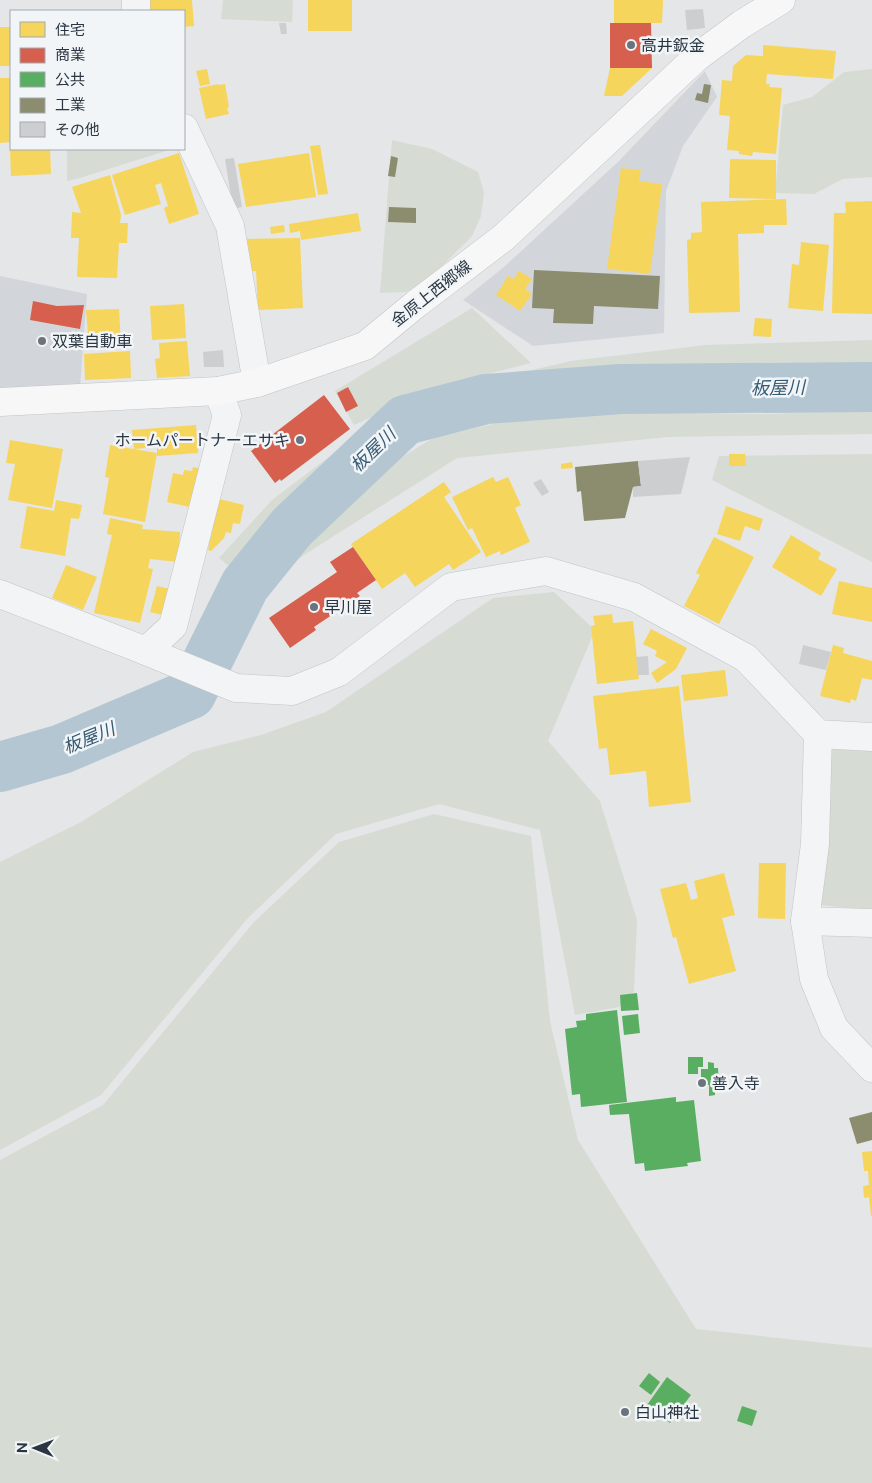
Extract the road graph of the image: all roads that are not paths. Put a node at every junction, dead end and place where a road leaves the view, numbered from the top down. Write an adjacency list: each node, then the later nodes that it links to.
1 (781, 0): 3 (main road, 金原上西郷線)
2 (185, 130): 3 (street)
3 (257, 383): 4 (main road, 金原上西郷線)
4 (218, 391): 5 (main road, 金原上西郷線); 7 (street)
5 (0, 402)
6 (0, 594): 7 (street)
7 (152, 654): 8 (street)
8 (818, 734): 9 (street); 10 (street)
9 (872, 738)
10 (805, 922): 11 (street); 12 (street)
11 (872, 923)
12 (872, 1068)

